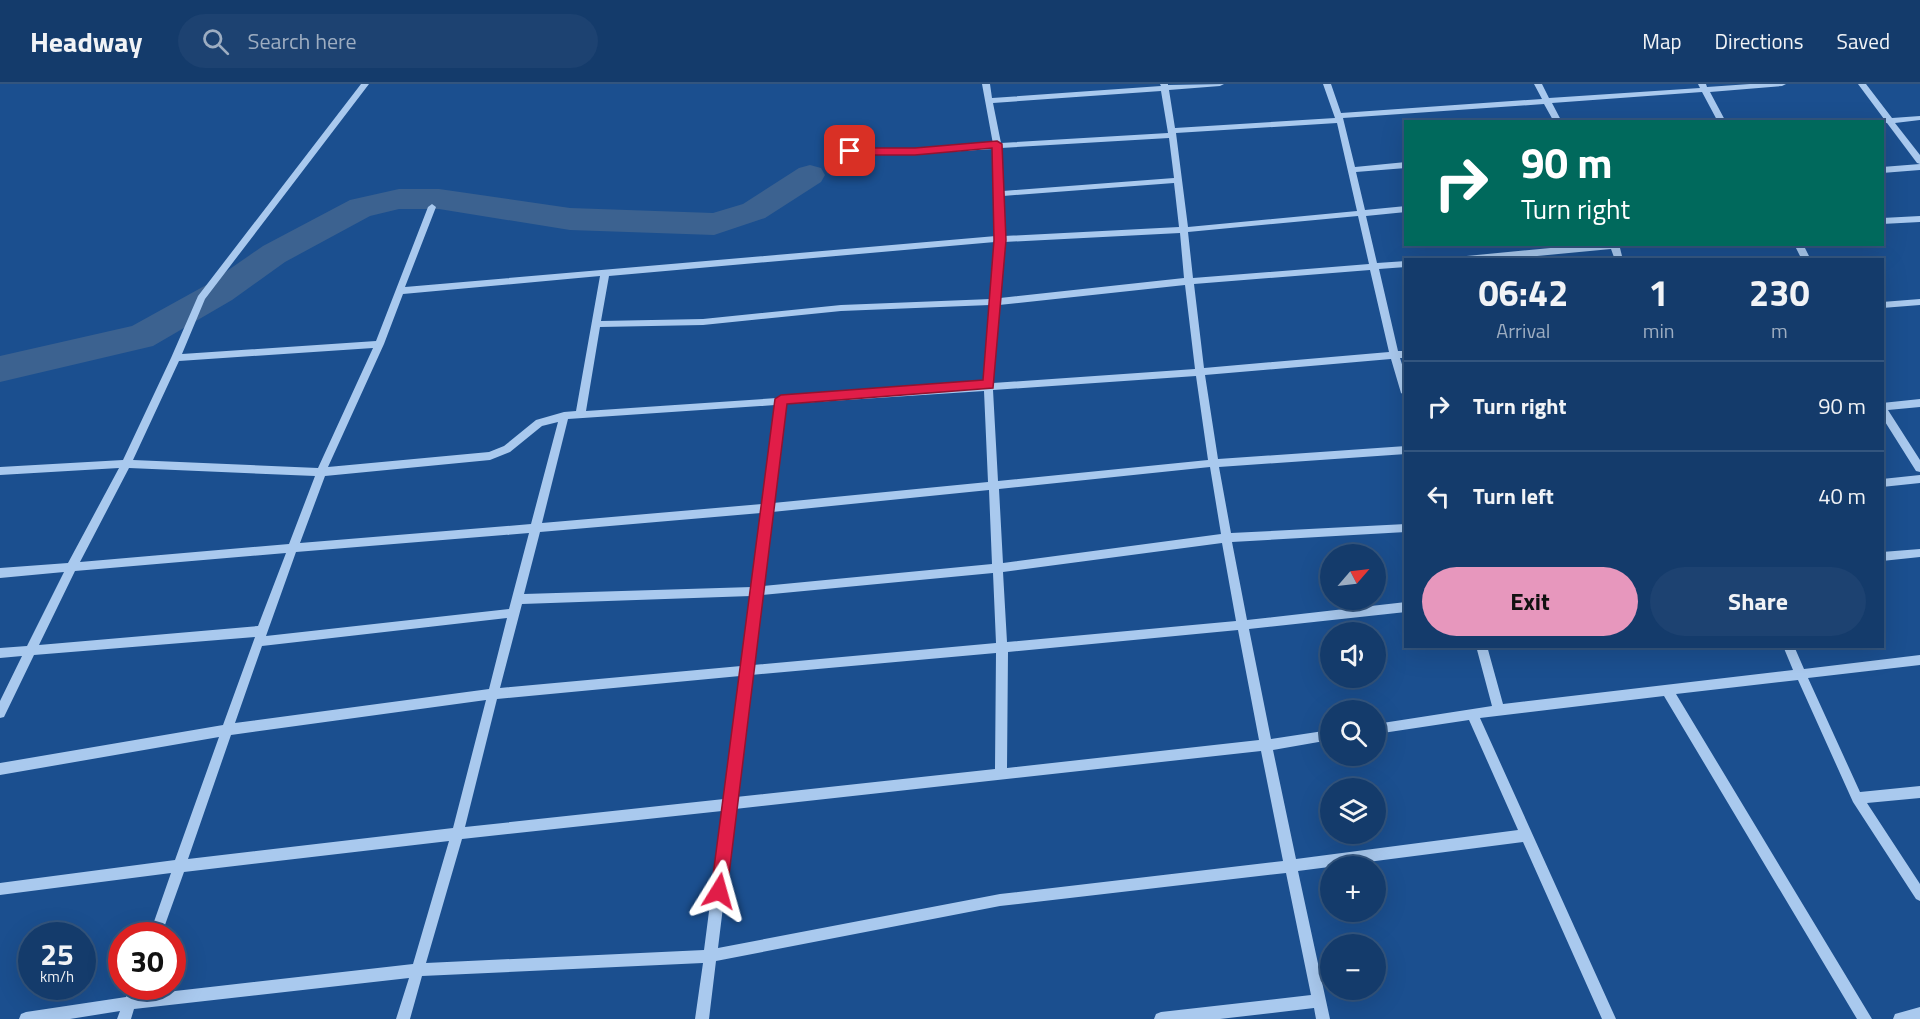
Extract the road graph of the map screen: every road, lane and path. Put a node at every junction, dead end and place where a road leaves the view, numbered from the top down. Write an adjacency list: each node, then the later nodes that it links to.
1 (365, 84): 48 (street)
2 (986, 84): 10 (street)
3 (1220, 84): 8 (street)
4 (1327, 84): 12 (street)
5 (1538, 84): 11 (street)
6 (1782, 84): 9 (street)
7 (1862, 84): 16 (street)
8 (1165, 86): 10 (street); 17 (street)
9 (1703, 87): 11 (street); 15 (street)
10 (989, 101): 18 (street)
11 (1547, 101): 12 (street); 14 (street)
12 (1339, 118): 17 (street); 23 (street)
13 (1920, 118): 16 (street)
14 (1557, 120)
15 (1721, 120)
16 (1886, 121): 20 (street)
17 (1173, 133): 18 (street); 25 (street)
18 (997, 144): 19 (street); 26 (street)
19 (850, 151)
20 (1920, 161)
21 (1404, 165): 23 (street)
22 (1920, 167): 24 (street)
23 (1352, 170): 29 (street)
24 (1884, 170)
25 (1178, 180): 26 (street); 32 (street)
26 (999, 194): 33 (street)
27 (432, 207): 40 (street)
28 (1404, 209): 29 (street)
29 (1362, 212): 32 (street); 37 (street)
30 (1920, 219): 31 (street)
31 (1884, 221)
32 (1183, 230): 33 (street); 39 (street)
33 (1000, 240): 38 (street); 42 (street)
34 (1603, 246): 35 (street)
35 (1477, 258)
36 (1404, 264): 37 (street)
37 (1375, 266): 39 (street); 47 (street)
38 (605, 272): 40 (street); 44 (street)
39 (1189, 281): 42 (street); 49 (street)
40 (399, 291): 45 (street)
41 (1920, 302): 43 (street)
42 (995, 303): 44 (street); 50 (street)
43 (1884, 305)
44 (596, 324): 56 (street)
45 (379, 344): 48 (street); 63 (street)
46 (1404, 354): 47 (street)
47 (1394, 355): 49 (street); 51 (street)
48 (176, 358): 60 (street)
49 (1199, 372): 50 (street); 59 (street)
50 (988, 385): 52 (street); 66 (street)
51 (1404, 387)
52 (781, 399): 56 (street); 67 (street)
53 (1920, 404): 54 (street)
54 (1884, 408)
55 (1884, 411): 61 (street)
56 (580, 415): 57 (street)
57 (564, 416): 63 (street); 68 (street)
58 (1404, 450): 59 (street)
59 (1214, 463): 66 (street); 70 (street)
60 (126, 464): 62 (street); 63 (street); 74 (street)
61 (1920, 468)
62 (0, 471)
63 (321, 472): 71 (street)
64 (1920, 479): 65 (street)
65 (1884, 483)
66 (994, 485): 67 (street); 75 (street)
67 (768, 508): 68 (street); 77 (street)
68 (536, 528): 71 (street); 78 (street)
69 (1404, 528): 70 (street)
70 (1227, 538): 75 (street); 81 (street)
71 (293, 547): 74 (street); 82 (street)
72 (1920, 553): 73 (street)
73 (1884, 557)
74 (70, 568): 76 (street); 84 (street)
75 (999, 568): 77 (street); 83 (street)
76 (0, 573)
77 (757, 591): 78 (street); 89 (street)
78 (517, 599): 80 (street)
79 (1404, 607): 81 (street)
80 (513, 613): 82 (street); 92 (street)
81 (1244, 625): 83 (street); 99 (street)
82 (260, 636): 84 (street); 97 (street)
83 (1002, 646): 89 (street); 101 (street)
84 (30, 648): 87 (street); 94 (street)
85 (1482, 648): 93 (street)
86 (1789, 648): 90 (street)
87 (0, 653)
88 (1920, 660): 90 (street)
89 (746, 672): 92 (street); 104 (street)
90 (1800, 674): 91 (street); 103 (street)
91 (1667, 690): 93 (street); 125 (street)
92 (493, 694): 97 (street); 105 (street)
93 (1499, 710): 95 (street)
94 (0, 713)
95 (1473, 715): 96 (street); 106 (street)
96 (1386, 728)
97 (227, 730): 100 (street); 107 (street)
98 (1320, 737): 99 (street)
99 (1267, 745): 101 (street); 108 (street)
100 (0, 769)
101 (1001, 774): 104 (street)
102 (1920, 792): 103 (street)
103 (1857, 798): 110 (street)
104 (730, 805): 105 (street); 112 (street)
105 (457, 835): 107 (street); 113 (street)
106 (1527, 835): 108 (street); 124 (street)
107 (181, 866): 109 (street); 111 (street)
108 (1292, 866): 112 (street); 115 (street)
109 (0, 889)
110 (1920, 895)
111 (160, 922)
112 (710, 956): 113 (street); 121 (street)
113 (418, 970): 116 (street); 120 (street)
114 (131, 1000): 116 (street)
115 (1319, 1000): 122 (street); 123 (street)
116 (130, 1003): 118 (street); 119 (street)
117 (1920, 1014): 126 (street)
118 (26, 1019)
119 (124, 1019)
120 (403, 1019)
121 (702, 1019)
122 (1161, 1019)
123 (1323, 1019)
124 (1609, 1019)
125 (1866, 1019)
126 (1900, 1019)

